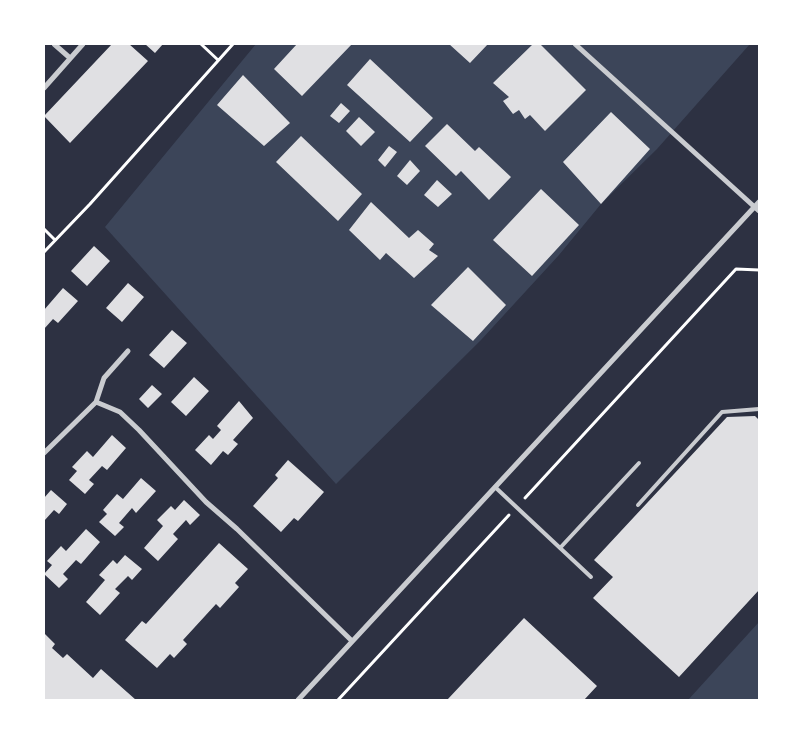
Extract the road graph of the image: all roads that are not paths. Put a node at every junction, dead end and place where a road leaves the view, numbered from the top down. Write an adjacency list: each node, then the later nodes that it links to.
1 (54, 44): 4 (street)
2 (83, 44): 4 (street)
3 (575, 44): 6 (street)
4 (70, 58): 5 (street)
5 (44, 88)
6 (758, 207): 12 (street)
7 (128, 351): 8 (street)
8 (96, 402): 10 (street); 16 (street)
9 (759, 408): 13 (lane)
10 (44, 453)
11 (639, 463): 14 (lane)
12 (495, 487): 14 (lane); 16 (street)
13 (638, 505)
14 (560, 548): 15 (lane)
15 (591, 577)
16 (352, 641): 17 (street)
17 (298, 700)

